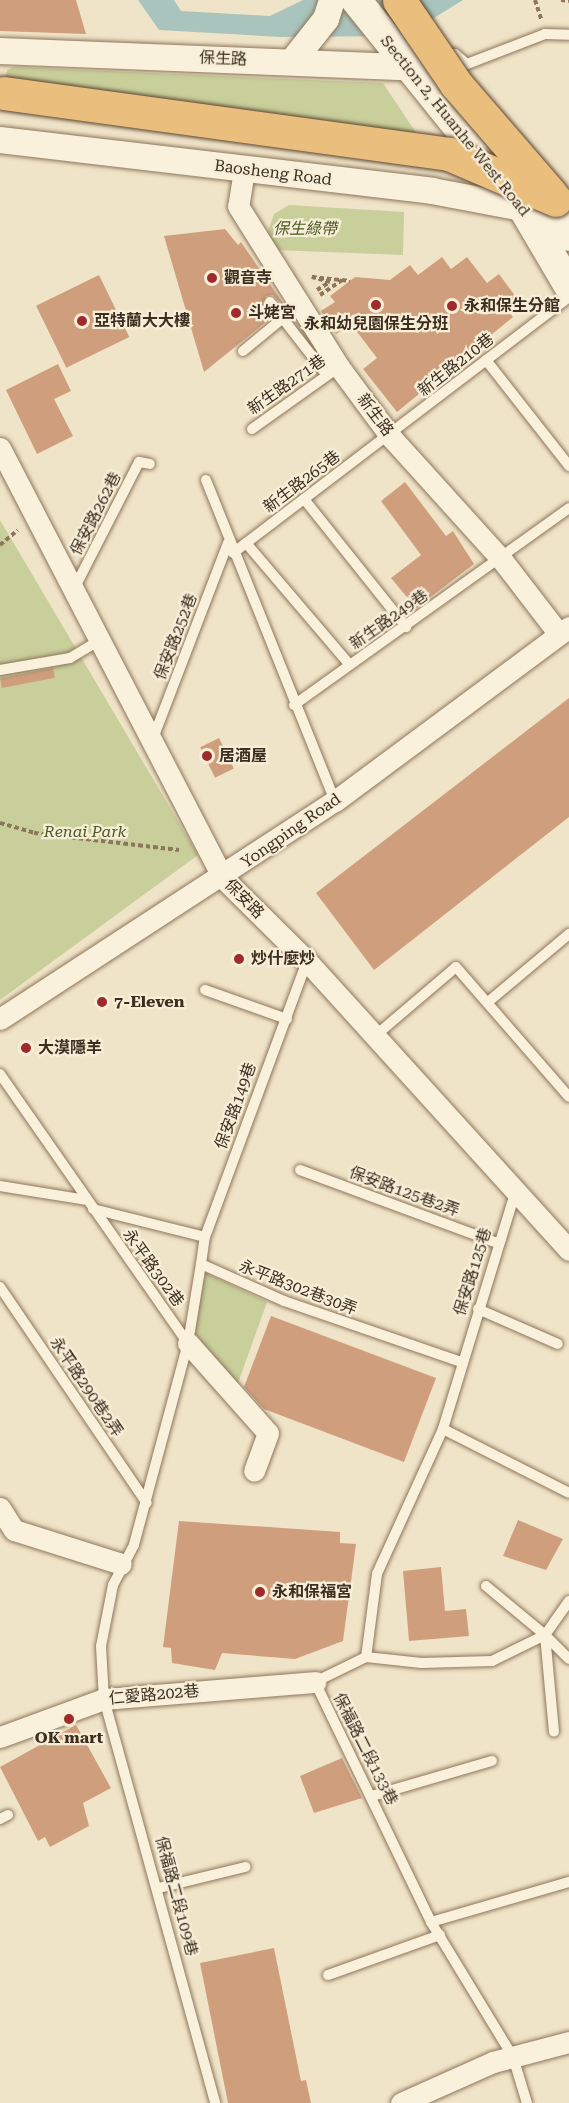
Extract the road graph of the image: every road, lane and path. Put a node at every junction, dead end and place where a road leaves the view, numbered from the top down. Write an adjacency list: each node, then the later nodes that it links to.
1 (332, 0): 10 (street)
2 (356, 0): 11 (main road, Section 2, Huanhe West Road)
3 (399, 0): 15 (highway, bridge)
4 (414, 0): 9 (main road, Section 2, Huanhe West Road)
5 (561, 0): 6 (path)
6 (569, 2)
7 (569, 34): 9 (lane)
8 (0, 51): 10 (street, 保生路)
9 (443, 54): 11 (street, 保生路); 15 (main road, Section 2, Huanhe West Road)
10 (292, 62): 11 (street, 保生路)
11 (405, 67): 15 (main road, Section 2, Huanhe West Road)
12 (4, 93): 15 (highway, bridge)
13 (0, 140): 14 (street, Baosheng Road)
14 (244, 170): 15 (street, Baosheng Road); 23 (street, 新生路)
15 (541, 202): 16 (main road, Section 2, Huanhe West Road); 19 (main road, Section 2, Huanhe West Road)
16 (569, 236)
17 (342, 280): 18 (path); 20 (path); 23 (path)
18 (350, 280)
19 (569, 286)
20 (325, 292)
21 (569, 297): 26 (lane, 新生路210巷)
22 (270, 302): 24 (lane)
23 (299, 302): 27 (street, 新生路)
24 (283, 318): 25 (lane); 27 (lane)
25 (243, 351)
26 (486, 360): 29 (lane, 新生路210巷); 32 (lane)
27 (333, 370): 28 (lane, 新生路271巷); 29 (street, 新生路)
28 (252, 429)
29 (390, 436): 34 (lane, 新生路265巷); 38 (street, 新生路)
30 (0, 448): 39 (street, 保安路)
31 (150, 464): 39 (lane, 保安路262巷)
32 (569, 466)
33 (206, 480): 37 (lane)
34 (304, 499): 36 (lane, 新生路265巷); 40 (lane)
35 (569, 508): 38 (lane, 新生路249巷)
36 (246, 543): 37 (lane, 新生路265巷); 43 (lane)
37 (230, 548): 45 (lane); 46 (lane, 保安路252巷)
38 (502, 560): 40 (lane, 新生路249巷); 41 (street, 新生路)
39 (74, 589): 42 (street, 保安路)
40 (406, 627): 43 (lane, 新生路249巷)
41 (564, 630): 47 (street, Yongping Road)
42 (100, 640): 44 (lane); 46 (street, 保安路)
43 (350, 665): 45 (lane, 新生路249巷)
44 (0, 670)
45 (294, 705): 47 (lane)
46 (152, 741): 50 (street, 保安路)
47 (335, 801): 50 (street, Yongping Road)
48 (0, 823): 49 (path)
49 (178, 850)
50 (223, 878): 52 (street, 保安路); 55 (street, Yongping Road)
51 (569, 934): 54 (lane)
52 (307, 961): 56 (lane, 保安路149巷); 57 (street, 保安路)
53 (205, 990): 56 (lane)
54 (488, 1002): 57 (lane); 59 (lane)
55 (0, 1018)
56 (287, 1019): 64 (lane, 保安路149巷)
57 (375, 1036): 62 (street, 保安路)
58 (0, 1074): 63 (lane, 永平路302巷)
59 (569, 1097)
60 (300, 1170): 65 (lane, 保安路125巷2弄)
61 (0, 1186): 63 (lane)
62 (516, 1190): 65 (lane, 保安路125巷); 66 (street, 保安路)
63 (89, 1204): 64 (lane); 70 (lane, 永平路302巷)
64 (205, 1236): 67 (lane, 保安路149巷)
65 (497, 1243): 69 (lane, 保安路125巷)
66 (569, 1250)
67 (201, 1264): 70 (lane); 72 (lane, 永平路302巷30弄)
68 (0, 1287): 76 (lane, 永平路290巷2弄)
69 (478, 1309): 71 (lane); 72 (lane, 保安路125巷)
70 (188, 1343): 74 (street); 76 (lane)
71 (558, 1344)
72 (460, 1362): 73 (lane)
73 (442, 1429): 75 (lane); 82 (lane)
74 (254, 1471)
75 (569, 1492)
76 (147, 1503): 78 (lane, 保福路二段109巷)
77 (0, 1508): 78 (street)
78 (121, 1564): 85 (lane, 保福路二段109巷)
79 (486, 1586): 81 (lane)
80 (569, 1601): 81 (lane)
81 (545, 1635): 82 (lane); 83 (lane); 86 (lane)
82 (366, 1657): 84 (lane, 保福路二段133巷)
83 (569, 1659)
84 (315, 1682): 85 (street, 仁愛路202巷); 89 (lane, 保福路二段133巷)
85 (104, 1699): 87 (street, 仁愛路202巷); 92 (lane, 保福路二段109巷)
86 (554, 1732)
87 (0, 1737)
88 (492, 1761): 89 (lane)
89 (372, 1796): 93 (lane, 保福路二段133巷)
90 (245, 1867): 92 (lane)
91 (569, 1882): 93 (lane)
92 (159, 1888): 98 (lane, 保福路二段109巷)
93 (431, 1922): 94 (lane, 保福路二段133巷)
94 (440, 1935): 95 (lane); 97 (lane, 保福路二段133巷)
95 (328, 1975)
96 (569, 2042): 97 (street)
97 (513, 2057): 99 (street); 100 (lane, 保福路二段133巷)
98 (215, 2103)
99 (401, 2103)
100 (526, 2103)

